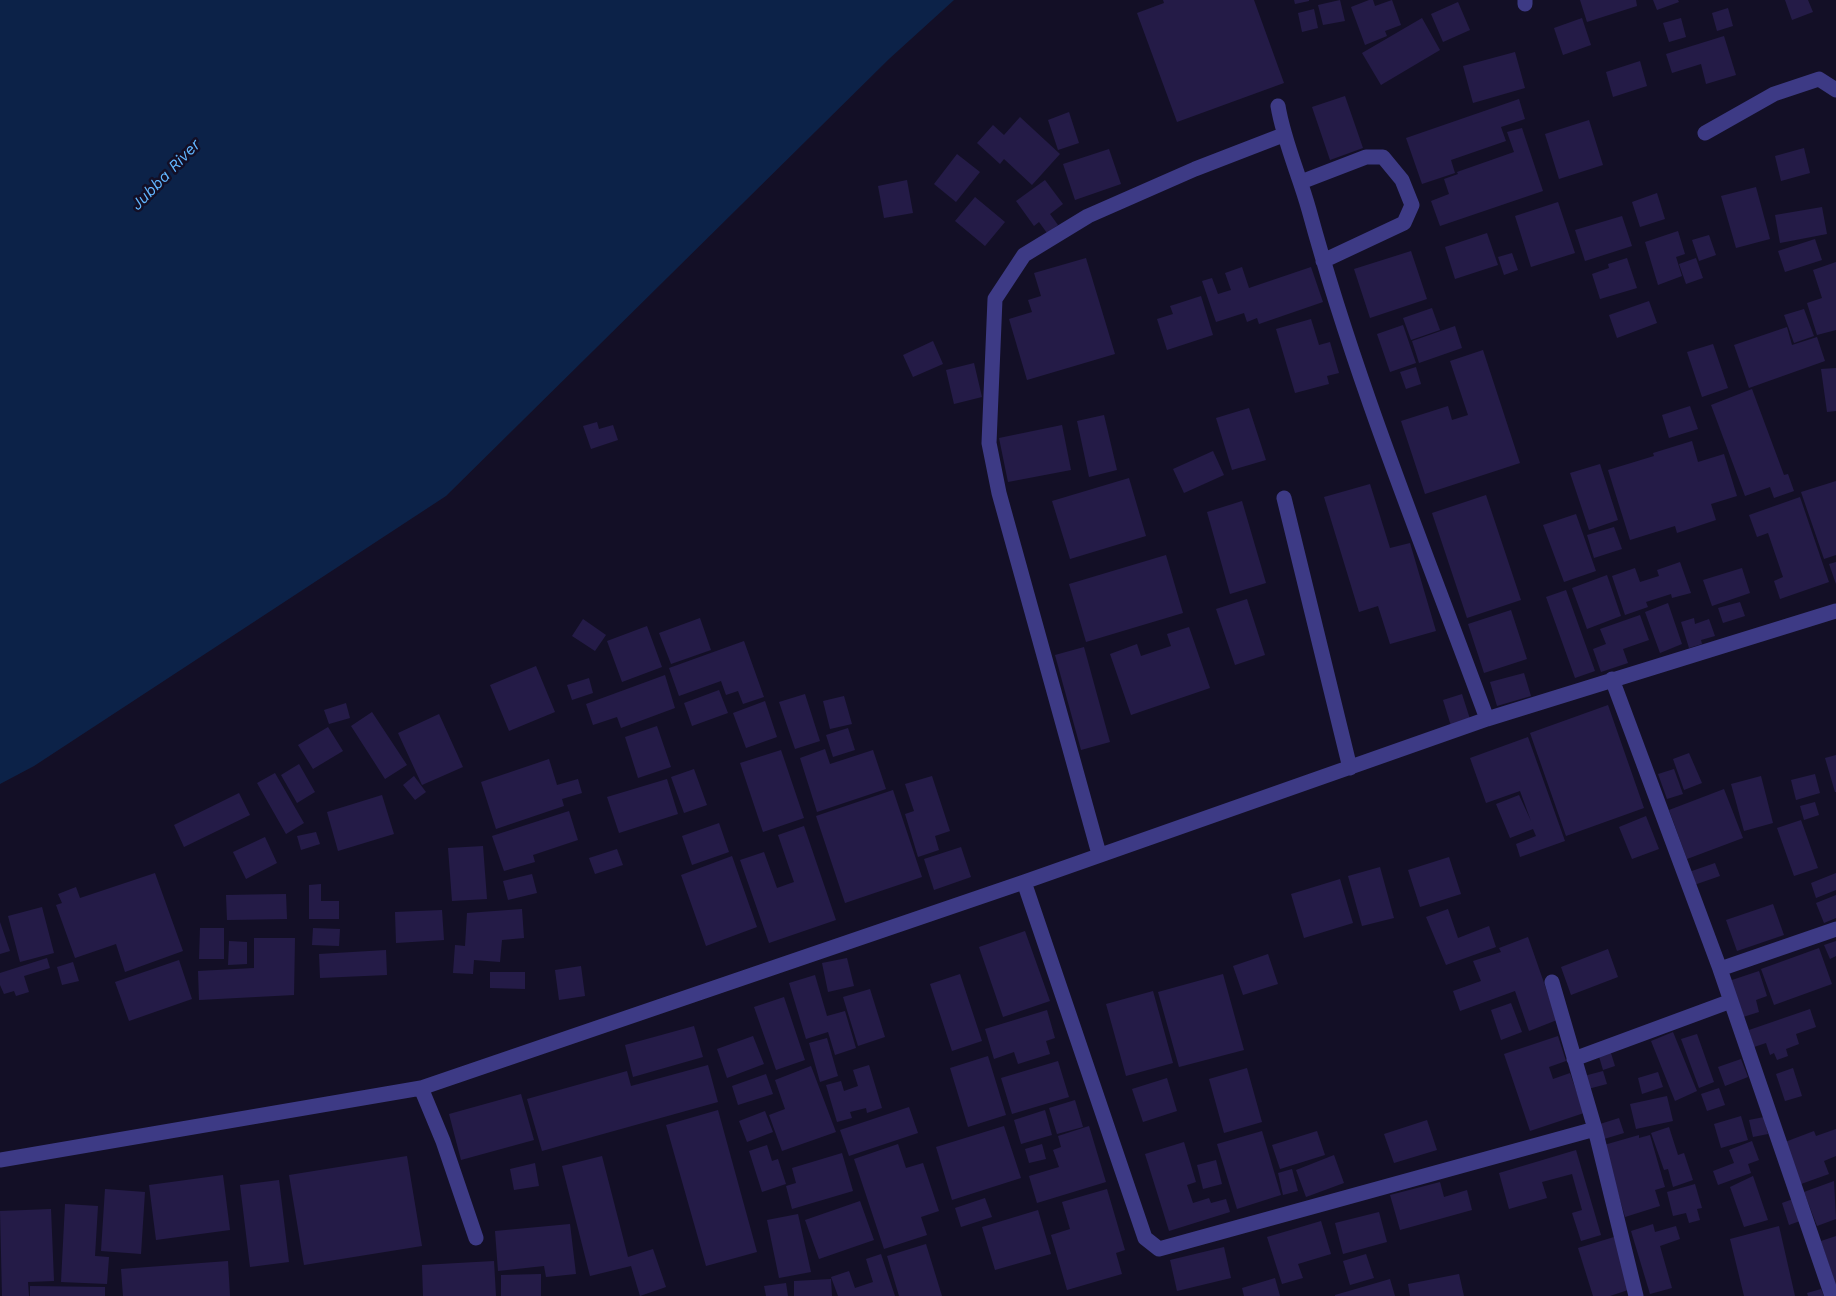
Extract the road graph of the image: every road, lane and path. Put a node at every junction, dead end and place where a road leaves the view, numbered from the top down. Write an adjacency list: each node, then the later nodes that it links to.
1 (1836, 90): 3 (street)
2 (1278, 106): 4 (street)
3 (1705, 133)
4 (1283, 135): 5 (street); 12 (street)
5 (1301, 182): 6 (street); 6 (street)
6 (1323, 261): 10 (street)
7 (1284, 498): 11 (street)
8 (1836, 611): 9 (street)
9 (1612, 679): 10 (street); 15 (street)
10 (1487, 719): 11 (street)
11 (1350, 768): 12 (street)
12 (1099, 854): 13 (street)
13 (1024, 882): 19 (street); 20 (street)
14 (1836, 929): 15 (street)
15 (1719, 969): 17 (street)
16 (1552, 982): 18 (street)
17 (1731, 1001): 18 (street); 24 (street)
18 (1574, 1059): 20 (street)
19 (421, 1088): 21 (street); 22 (street)
20 (1595, 1129): 23 (street)
21 (0, 1160)
22 (476, 1238)
23 (1636, 1296)
24 (1832, 1296)

